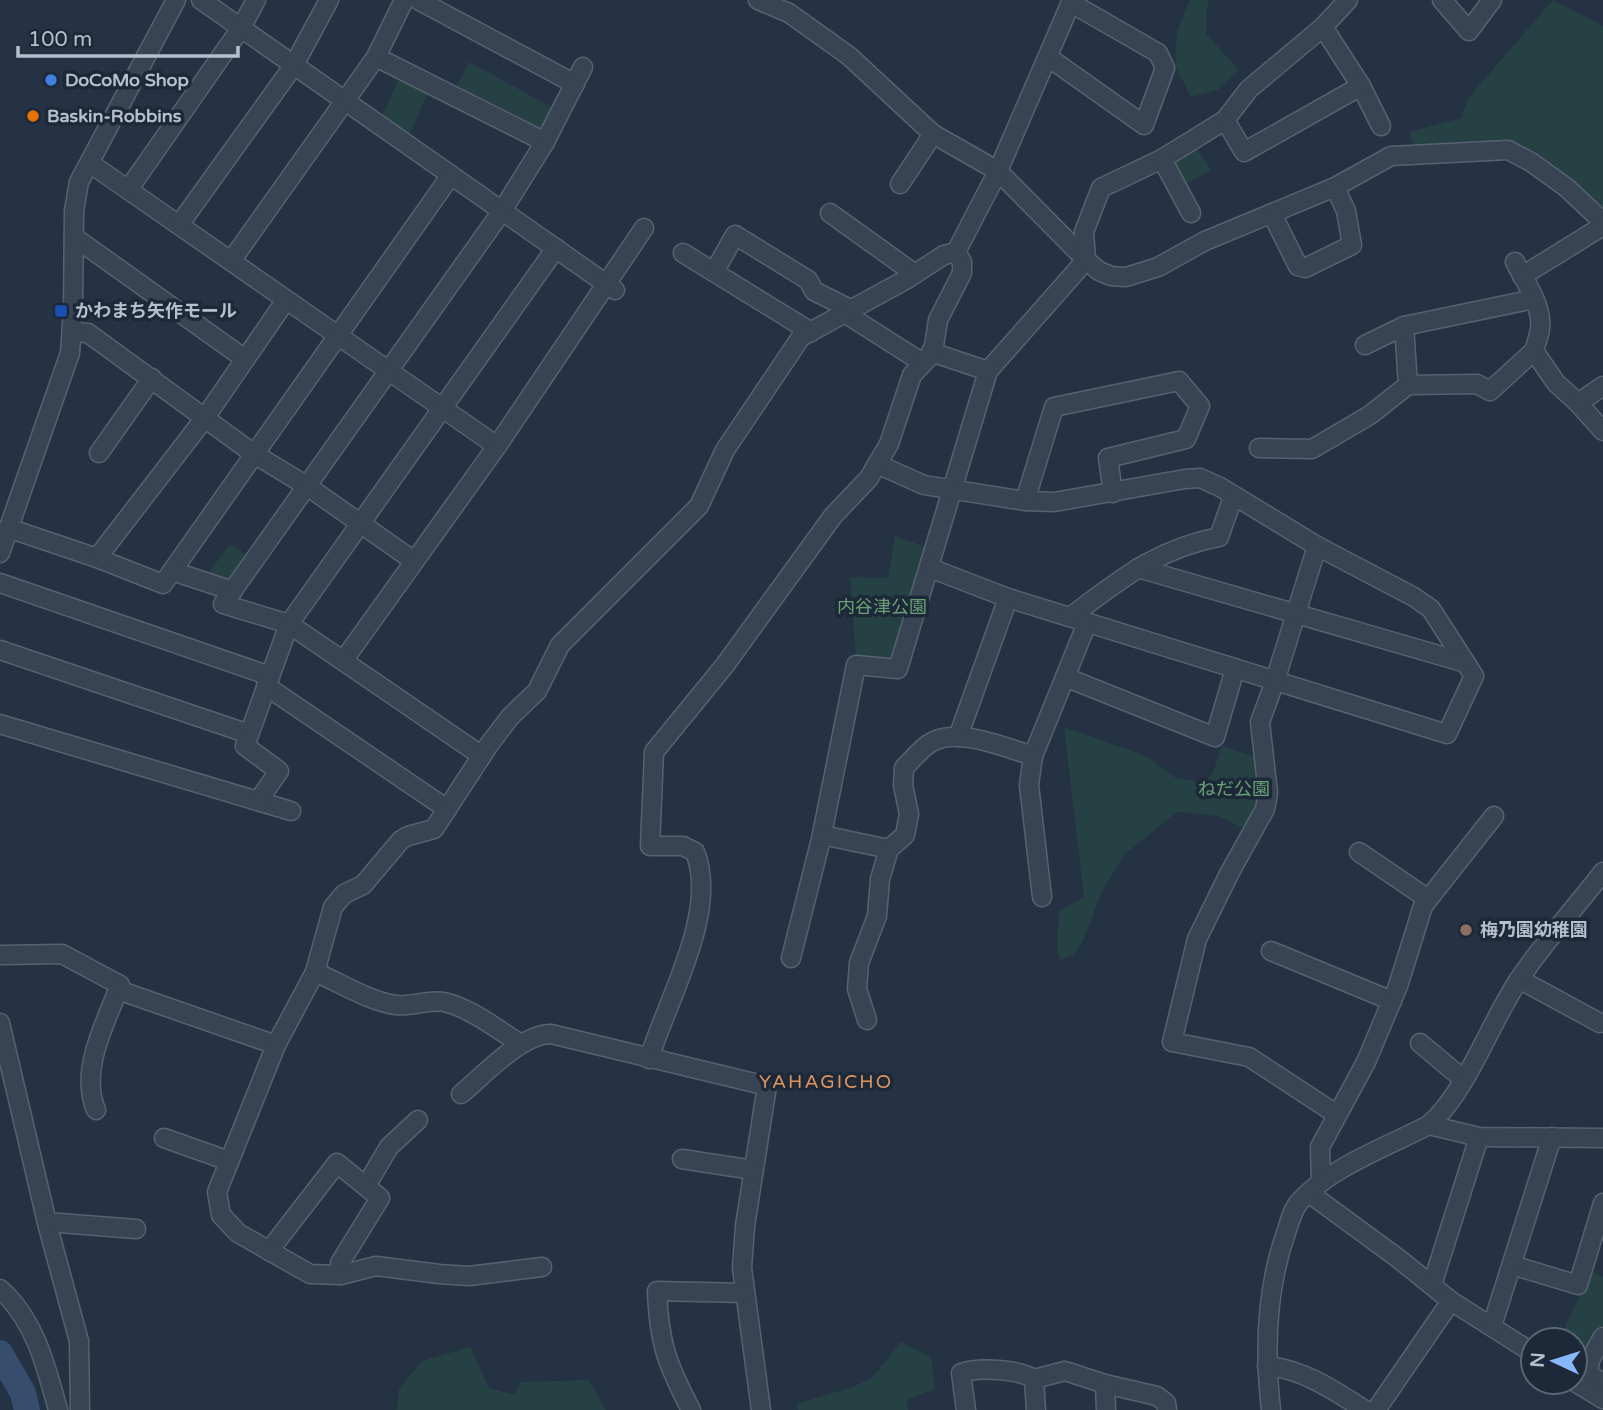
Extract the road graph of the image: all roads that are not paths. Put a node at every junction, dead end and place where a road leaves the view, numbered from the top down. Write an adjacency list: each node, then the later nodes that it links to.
1 (176, 0): 26 (street)
2 (201, 0): 13 (street)
3 (256, 0): 13 (street)
4 (329, 0): 16 (street)
5 (404, 0): 14 (street)
6 (418, 0): 18 (street)
7 (758, 0): 23 (street)
8 (1348, 0): 12 (street)
9 (1442, 0): 10 (street)
10 (1492, 0)
11 (1072, 1): 15 (street); 15 (street)
12 (1323, 27): 19 (street); 21 (street)
13 (241, 28): 16 (street); 31 (street)
14 (376, 57): 20 (street); 24 (street)
15 (1048, 57): 27 (street)
16 (295, 65): 20 (street); 37 (street)
17 (583, 68): 18 (street)
18 (575, 84): 24 (street)
19 (1361, 86): 21 (street); 22 (street)
20 (346, 102): 28 (street); 44 (street)
21 (1225, 120): 25 (street)
22 (1381, 127)
23 (933, 134): 27 (street); 29 (street)
24 (545, 142): 32 (street)
25 (1162, 159): 34 (street); 43 (street)
26 (91, 164): 31 (street); 39 (street)
27 (999, 171): 41 (street); 43 (street)
28 (451, 175): 32 (street); 54 (street)
29 (900, 184)
30 (1335, 187): 35 (street); 35 (street); 36 (street)
31 (128, 190): 37 (street)
32 (502, 211): 40 (street); 59 (street)
33 (830, 213): 46 (street)
34 (1191, 213)
35 (1272, 214): 43 (street)
36 (1603, 224): 48 (street)
37 (179, 225): 44 (street)
38 (644, 228): 47 (street)
39 (74, 237): 52 (street); 58 (street)
40 (556, 248): 47 (street); 65 (street)
41 (956, 252): 46 (street); 57 (street)
42 (683, 253): 45 (street)
43 (1086, 260): 60 (street)
44 (231, 261): 49 (street)
45 (713, 272): 50 (street); 53 (street)
46 (915, 274): 50 (street)
47 (611, 287): 68 (street)
48 (1534, 299): 51 (street); 56 (street)
49 (286, 300): 54 (street); 58 (street)
50 (849, 312): 53 (street); 57 (street)
51 (1404, 326): 55 (street); 62 (street)
52 (72, 332): 61 (street); 79 (street)
53 (811, 332): 103 (street)
54 (338, 335): 59 (street); 71 (street)
55 (1365, 345)
56 (1534, 351): 62 (street); 64 (street)
57 (927, 357): 60 (street); 72 (street)
58 (245, 359): 66 (street)
59 (389, 371): 65 (street); 73 (street)
60 (988, 371): 74 (street)
61 (152, 378): 66 (street); 70 (street)
62 (1408, 385): 69 (street)
63 (1603, 386): 64 (street)
64 (1578, 403): 67 (street)
65 (442, 408): 68 (street); 78 (street)
66 (204, 419): 71 (street); 82 (street)
67 (1603, 431)
68 (497, 446): 83 (street)
69 (1259, 448)
70 (99, 453)
71 (254, 454): 73 (street); 86 (street)
72 (877, 464): 74 (street); 128 (street)
73 (307, 486): 78 (street); 88 (street)
74 (953, 489): 77 (street); 84 (street)
75 (1113, 493): 76 (street); 77 (street); 77 (street)
76 (1233, 497): 80 (street); 85 (street)
77 (1025, 501)
78 (360, 523): 83 (street); 92 (street)
79 (8, 528): 81 (street); 82 (street)
80 (1317, 546): 90 (street); 95 (street)
81 (0, 553)
82 (97, 558): 86 (street)
83 (414, 561): 94 (street)
84 (930, 568): 89 (street); 109 (street)
85 (1138, 568): 90 (street); 91 (street)
86 (172, 571): 88 (street)
87 (0, 583): 98 (street)
88 (233, 591): 92 (street)
89 (1009, 598): 91 (street); 102 (street)
90 (1296, 612): 95 (street); 99 (street)
91 (1079, 620): 96 (street); 97 (street)
92 (289, 624): 94 (street); 98 (street)
93 (0, 650): 101 (street)
94 (343, 661): 103 (street)
95 (1466, 663): 99 (street)
96 (1235, 669): 97 (street); 99 (street)
97 (1065, 677): 104 (street)
98 (268, 681): 101 (street); 106 (street)
99 (1275, 681): 132 (street)
100 (0, 724): 105 (street)
101 (249, 734): 105 (street)
102 (958, 737): 104 (street); 110 (street)
103 (481, 756): 106 (street)
104 (1033, 756): 113 (street)
105 (258, 801): 107 (street)
106 (447, 808): 118 (street)
107 (291, 811)
108 (1494, 816): 114 (street)
109 (822, 835): 110 (street); 117 (street)
110 (890, 849): 122 (street)
111 (1359, 852): 114 (street)
112 (1603, 872): 119 (street)
113 (1042, 897)
114 (1429, 899): 121 (street)
115 (1271, 951): 121 (street)
116 (0, 955): 120 (street)
117 (791, 958)
118 (315, 972): 126 (street); 127 (street)
119 (1520, 979): 124 (street); 129 (street)
120 (118, 990): 127 (street); 131 (street)
121 (1392, 1001): 132 (street)
122 (867, 1020)
123 (0, 1023): 145 (street)
124 (1600, 1023)
125 (1420, 1043): 129 (street)
126 (521, 1044): 128 (street); 130 (street)
127 (276, 1045): 140 (street)
128 (649, 1059): 141 (street)
129 (1463, 1079): 134 (street)
130 (461, 1094)
131 (96, 1110)
132 (1336, 1114): 143 (street)
133 (418, 1120): 142 (street)
134 (1429, 1125): 135 (street); 143 (street)
135 (1479, 1137): 136 (street); 151 (street)
136 (1552, 1137): 138 (street); 148 (street)
137 (164, 1138): 140 (street)
138 (1603, 1138)
139 (682, 1158): 141 (street)
140 (229, 1161): 147 (street)
141 (753, 1170): 153 (street)
142 (366, 1186): 147 (street); 150 (street)
143 (1315, 1187): 151 (street); 158 (street)
144 (1603, 1203): 148 (street)
145 (47, 1222): 146 (street); 163 (street)
146 (136, 1229)
147 (270, 1251): 150 (street)
148 (1512, 1265): 155 (street)
149 (542, 1267): 150 (street)
150 (341, 1275)
151 (1432, 1285): 154 (street)
152 (0, 1289): 162 (street)
153 (744, 1293): 164 (street); 165 (street)
154 (1451, 1301): 155 (street); 172 (street)
155 (1492, 1326): 157 (street)
156 (1603, 1337): 160 (street)
157 (1519, 1344)
158 (1267, 1366): 170 (street); 171 (street)
159 (1034, 1379): 161 (street); 166 (street); 167 (street)
160 (1603, 1383)
161 (1105, 1384): 168 (street); 169 (street)
162 (58, 1410)
163 (80, 1410)
164 (691, 1410)
165 (761, 1410)
166 (966, 1410)
167 (1036, 1410)
168 (1106, 1410)
169 (1167, 1410)
170 (1271, 1410)
171 (1365, 1410)
172 (1376, 1410)

